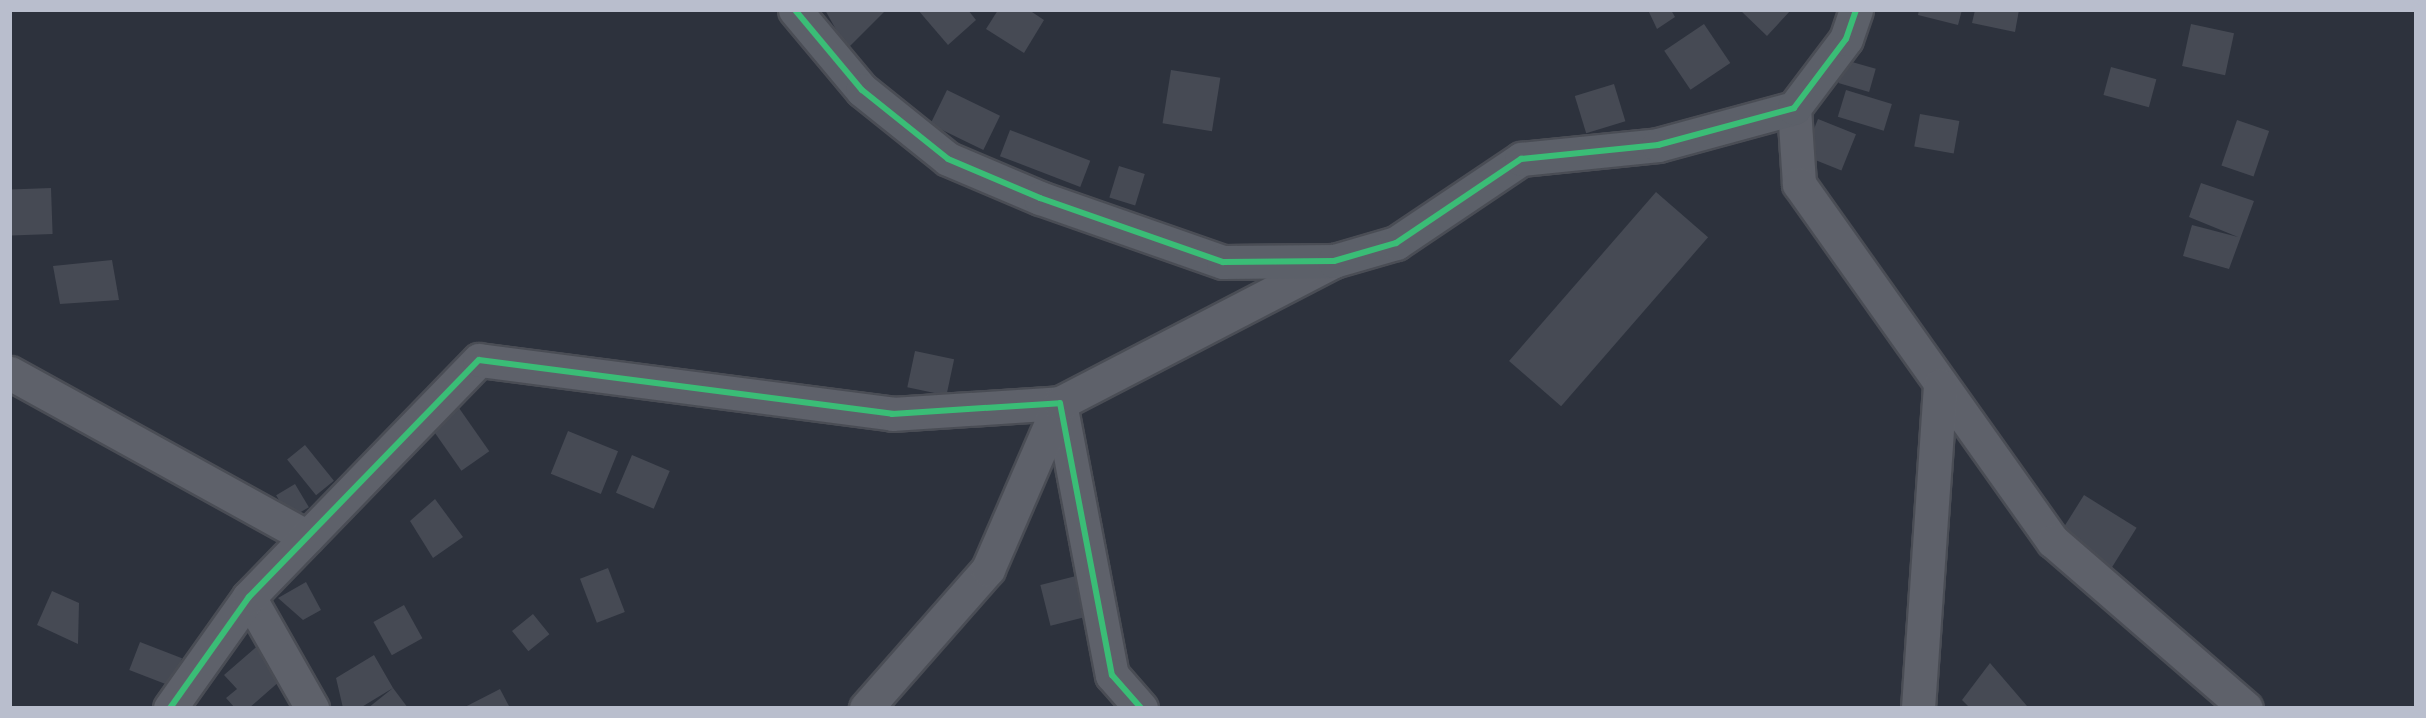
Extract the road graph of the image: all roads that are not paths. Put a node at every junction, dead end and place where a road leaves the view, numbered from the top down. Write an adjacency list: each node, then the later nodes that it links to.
1 (795, 10): 4 (street)
2 (1856, 10): 3 (street)
3 (1794, 108): 4 (street); 6 (street)
4 (1334, 261): 7 (street)
5 (10, 373): 8 (street)
6 (1940, 386): 14 (street); 15 (street)
7 (1060, 403): 8 (street); 12 (street); 13 (street)
8 (307, 537): 9 (street)
9 (249, 597): 10 (street); 11 (street)
10 (170, 708)
11 (312, 708)
12 (866, 708)
13 (1141, 708)
14 (1917, 708)
15 (2246, 708)

